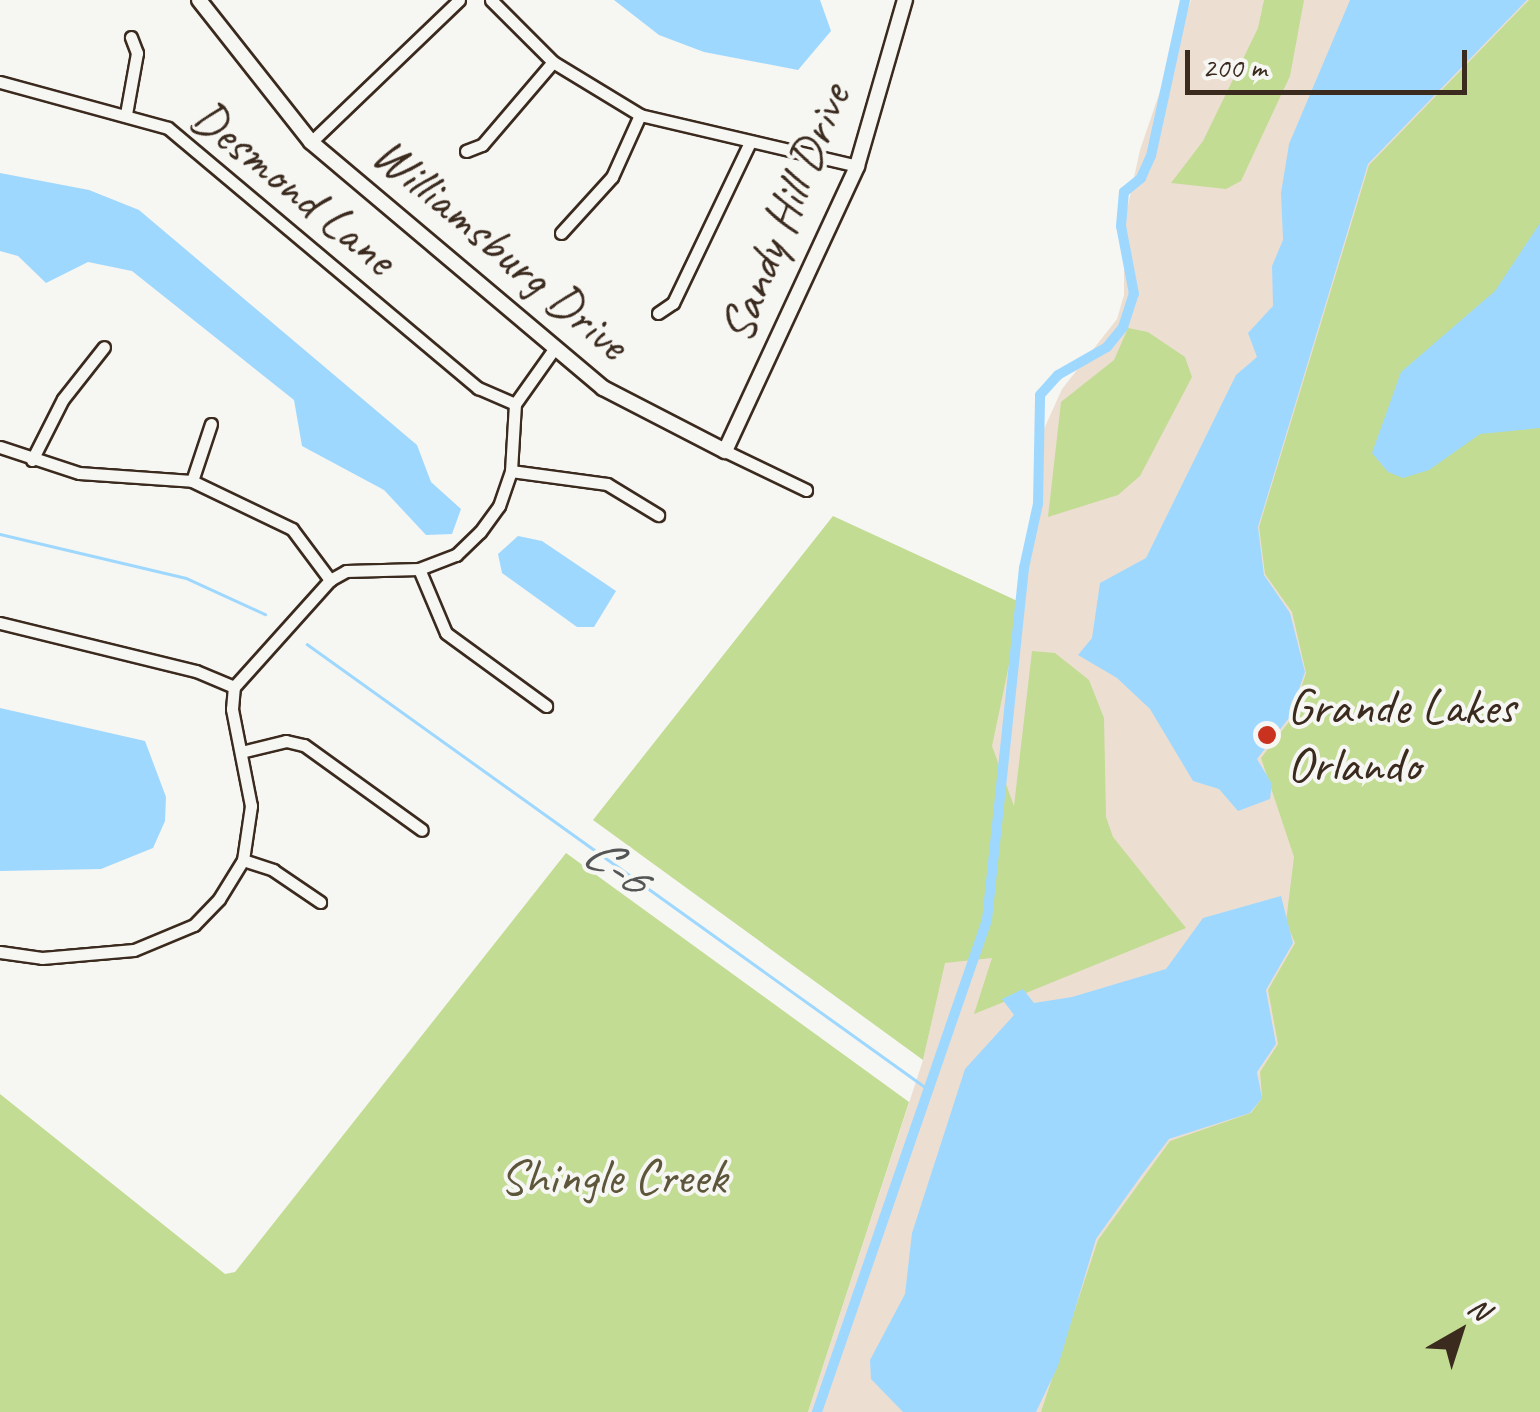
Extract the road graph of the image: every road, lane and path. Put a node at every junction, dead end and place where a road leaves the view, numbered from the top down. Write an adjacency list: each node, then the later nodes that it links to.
1 (200, 0): 10 (street, Williamsburg Drive)
2 (460, 0): 10 (street)
3 (491, 0): 6 (street)
4 (906, 0): 13 (street, Sandy Hill Drive)
5 (130, 37): 8 (street)
6 (553, 62): 9 (street); 12 (street)
7 (0, 82): 8 (street, Desmond Lane)
8 (126, 114): 18 (street, Desmond Lane)
9 (640, 115): 11 (street); 14 (street)
10 (311, 142): 17 (street, Williamsburg Drive)
11 (750, 142): 13 (street); 15 (street)
12 (466, 151)
13 (857, 166): 21 (street, Sandy Hill Drive)
14 (561, 233)
15 (658, 313)
16 (104, 347): 22 (street)
17 (554, 349): 18 (street); 21 (street, Williamsburg Drive)
18 (515, 404): 23 (street)
19 (211, 424): 24 (street)
20 (0, 447): 22 (street)
21 (725, 452): 25 (street, Williamsburg Drive)
22 (32, 460): 24 (street)
23 (511, 471): 26 (street); 27 (street)
24 (192, 481): 28 (street)
25 (806, 490)
26 (658, 515)
27 (419, 569): 28 (street); 31 (street)
28 (330, 580): 30 (street)
29 (0, 623): 30 (street)
30 (234, 687): 32 (street)
31 (546, 706)
32 (240, 752): 33 (street); 34 (street)
33 (422, 830)
34 (243, 860): 35 (street); 36 (street)
35 (320, 902)
36 (0, 952)

